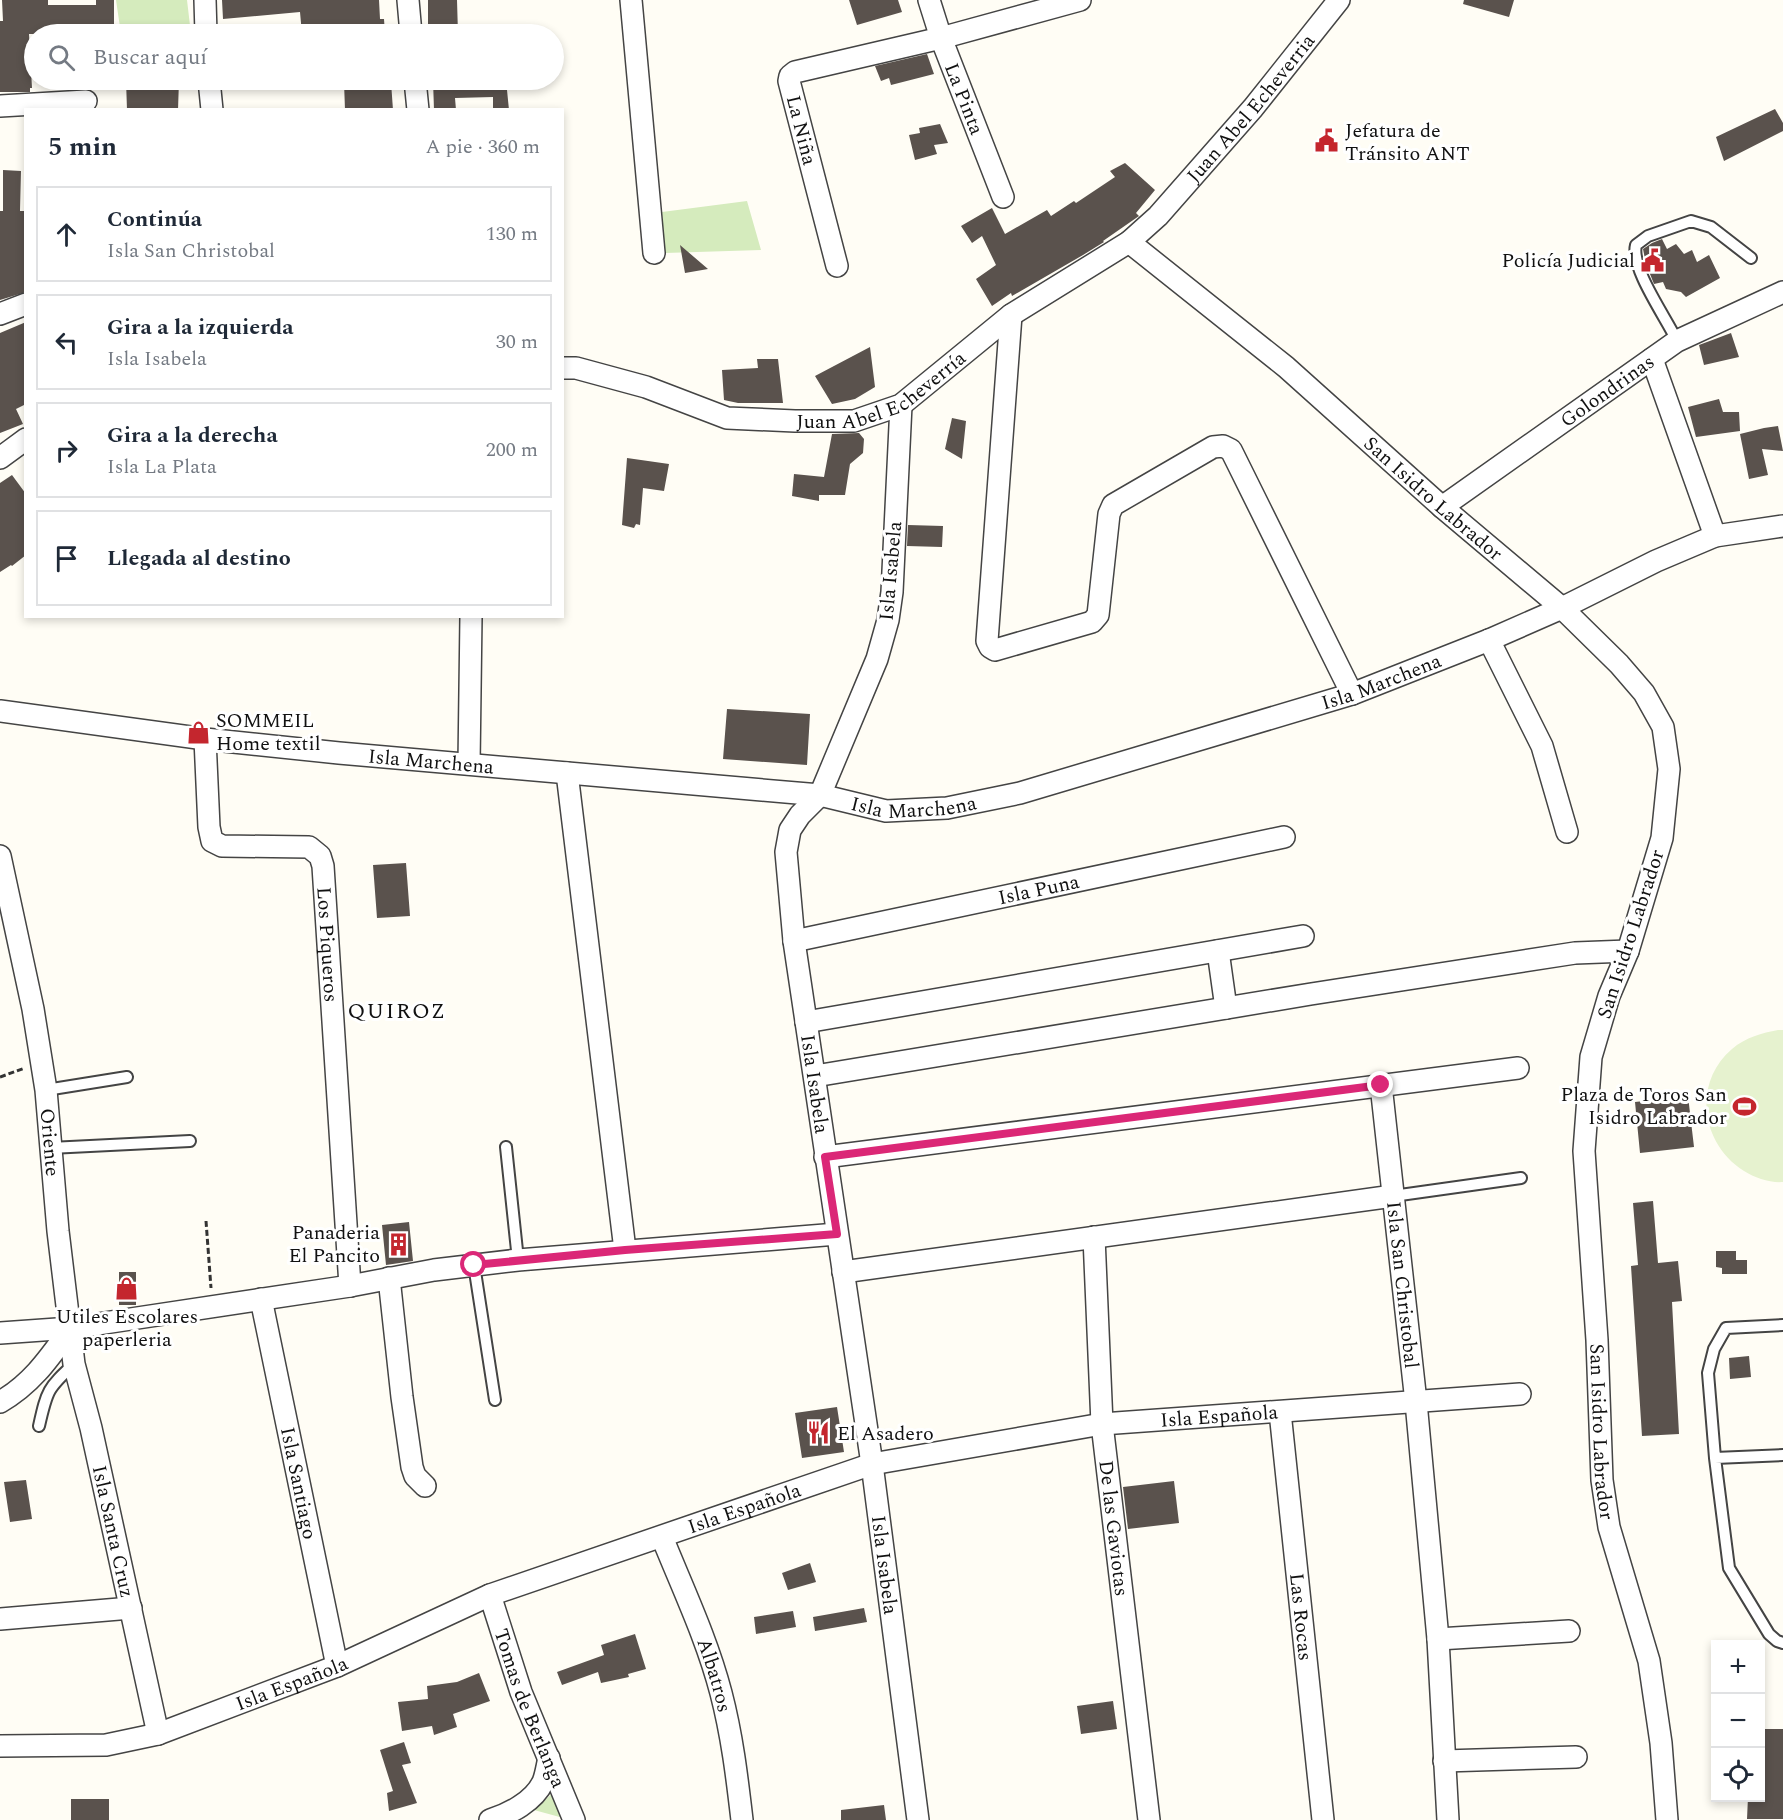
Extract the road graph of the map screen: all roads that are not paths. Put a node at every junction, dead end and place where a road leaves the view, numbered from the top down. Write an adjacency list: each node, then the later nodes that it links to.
1 (205, 0): 7 (street)
2 (408, 0): 8 (street)
3 (631, 0): 19 (street)
4 (929, 0): 9 (street, La Pinta)
5 (1080, 0): 9 (street)
6 (1339, 0): 17 (street, Juan Abel Echeverria)
7 (206, 24)
8 (410, 24)
9 (941, 38): 16 (street, La Pinta); 21 (street, La Niña)
10 (210, 90): 14 (street)
11 (416, 90): 15 (street)
12 (86, 101): 13 (street)
13 (0, 106)
14 (212, 108)
15 (418, 108)
16 (1003, 198)
17 (1158, 216): 18 (street, Juan Abel Echeverría)
18 (1129, 242): 25 (street, Juan Abel Echeverría); 32 (street, San Isidro Labrador)
19 (654, 253)
20 (1751, 258): 26 (lane)
21 (837, 266)
22 (1783, 292): 26 (street, Golondrinas)
23 (24, 305): 24 (street)
24 (0, 314)
25 (1011, 315): 29 (street, Juan Abel Echeverría); 38 (street)
26 (1677, 341): 27 (street, Golondrinas)
27 (1652, 359): 32 (street, Golondrinas); 34 (street)
28 (564, 368): 29 (street, Juan Abel Echeverría)
29 (900, 405): 43 (street, Isla Isabela)
30 (24, 440): 31 (street)
31 (0, 458)
32 (1442, 507): 35 (street, San Isidro Labrador)
33 (1783, 526): 34 (street, Isla Marchena)
34 (1715, 536): 35 (street, Isla Marchena)
35 (1562, 608): 37 (street, Isla Marchena); 50 (street, San Isidro Labrador)
36 (471, 618): 41 (street)
37 (1489, 640): 38 (street, Isla Marchena); 44 (street)
38 (1352, 694): 43 (street, Isla Marchena)
39 (0, 711): 40 (street, Isla Marchena)
40 (205, 739): 41 (street, Isla Marchena); 71 (street, Los Piqueros)
41 (469, 764): 42 (street, Isla Marchena)
42 (567, 773): 43 (street, Isla Marchena); 66 (street)
43 (820, 795): 48 (street, Isla Isabela)
44 (1567, 832)
45 (1284, 837): 48 (street, Isla Puna)
46 (0, 856): 57 (street, Oriente)
47 (1303, 936): 49 (street)
48 (794, 941): 52 (street, Isla Isabela)
49 (1218, 951): 51 (street); 52 (street)
50 (1628, 951): 51 (street); 109 (street, San Isidro Labrador)
51 (1226, 1008): 54 (street)
52 (806, 1022): 54 (street, Isla Isabela)
53 (1518, 1068): 56 (street)
54 (815, 1076): 61 (street, Isla Isabela)
55 (127, 1077): 57 (lane)
56 (1381, 1085): 61 (street); 63 (street)
57 (46, 1090): 60 (street, Oriente)
58 (190, 1141): 60 (lane)
59 (506, 1147): 67 (lane)
60 (50, 1148): 74 (street, Oriente)
61 (825, 1157): 64 (street, Isla Isabela)
62 (1521, 1178): 63 (lane)
63 (1394, 1196): 65 (street, Isla San Christobal); 80 (street, Isla San Christobal)
64 (837, 1234): 66 (street); 69 (street, Isla Isabela)
65 (1094, 1237): 69 (street, Isla San Christobal); 82 (street, De las Gaviotas)
66 (625, 1250): 67 (street)
67 (518, 1260): 68 (street)
68 (474, 1265): 70 (street); 78 (lane)
69 (843, 1272): 86 (street, Isla Isabela)
70 (389, 1278): 71 (street); 87 (street)
71 (350, 1286): 72 (street)
72 (261, 1299): 74 (street); 95 (street, Isla Santiago)
73 (1783, 1325): 85 (lane)
74 (70, 1328): 75 (street); 76 (street, Isla Santa Cruz); 79 (street)
75 (0, 1333)
76 (74, 1364): 83 (lane); 90 (street, Isla Santa Cruz)
77 (1520, 1394): 80 (street, Isla Española)
78 (495, 1400)
79 (0, 1402)
80 (1416, 1402): 81 (street, Isla Española); 93 (street, Isla San Christobal)
81 (1280, 1412): 82 (street, Isla Española); 107 (street, Las Rocas)
82 (1102, 1424): 86 (street, Isla Española); 106 (street, De las Gaviotas)
83 (39, 1426)
84 (1783, 1455): 85 (lane)
85 (1714, 1458): 94 (lane)
86 (872, 1464): 88 (street, Isla Española); 105 (street, Isla Isabela)
87 (425, 1486)
88 (662, 1537): 89 (street, Isla Española); 104 (street, Albatros)
89 (490, 1595): 95 (street, Isla Española); 99 (street, Tomas de Berlanga)
90 (131, 1608): 91 (street); 96 (street, Isla Santa Cruz)
91 (0, 1619)
92 (1569, 1630): 93 (street)
93 (1438, 1639): 100 (street, Isla San Christobal)
94 (1783, 1643)
95 (337, 1666): 96 (street, Isla Española)
96 (158, 1734): 97 (street, Isla Española)
97 (0, 1746)
98 (1576, 1757): 100 (street)
99 (549, 1758): 101 (street); 103 (street, Tomas de Berlanga)
100 (1444, 1761): 108 (street, Isla San Christobal)
101 (492, 1819): 102 (street)
102 (531, 1820)
103 (574, 1820)
104 (742, 1820)
105 (918, 1820)
106 (1149, 1820)
107 (1323, 1820)
108 (1448, 1820)
109 (1667, 1820)

